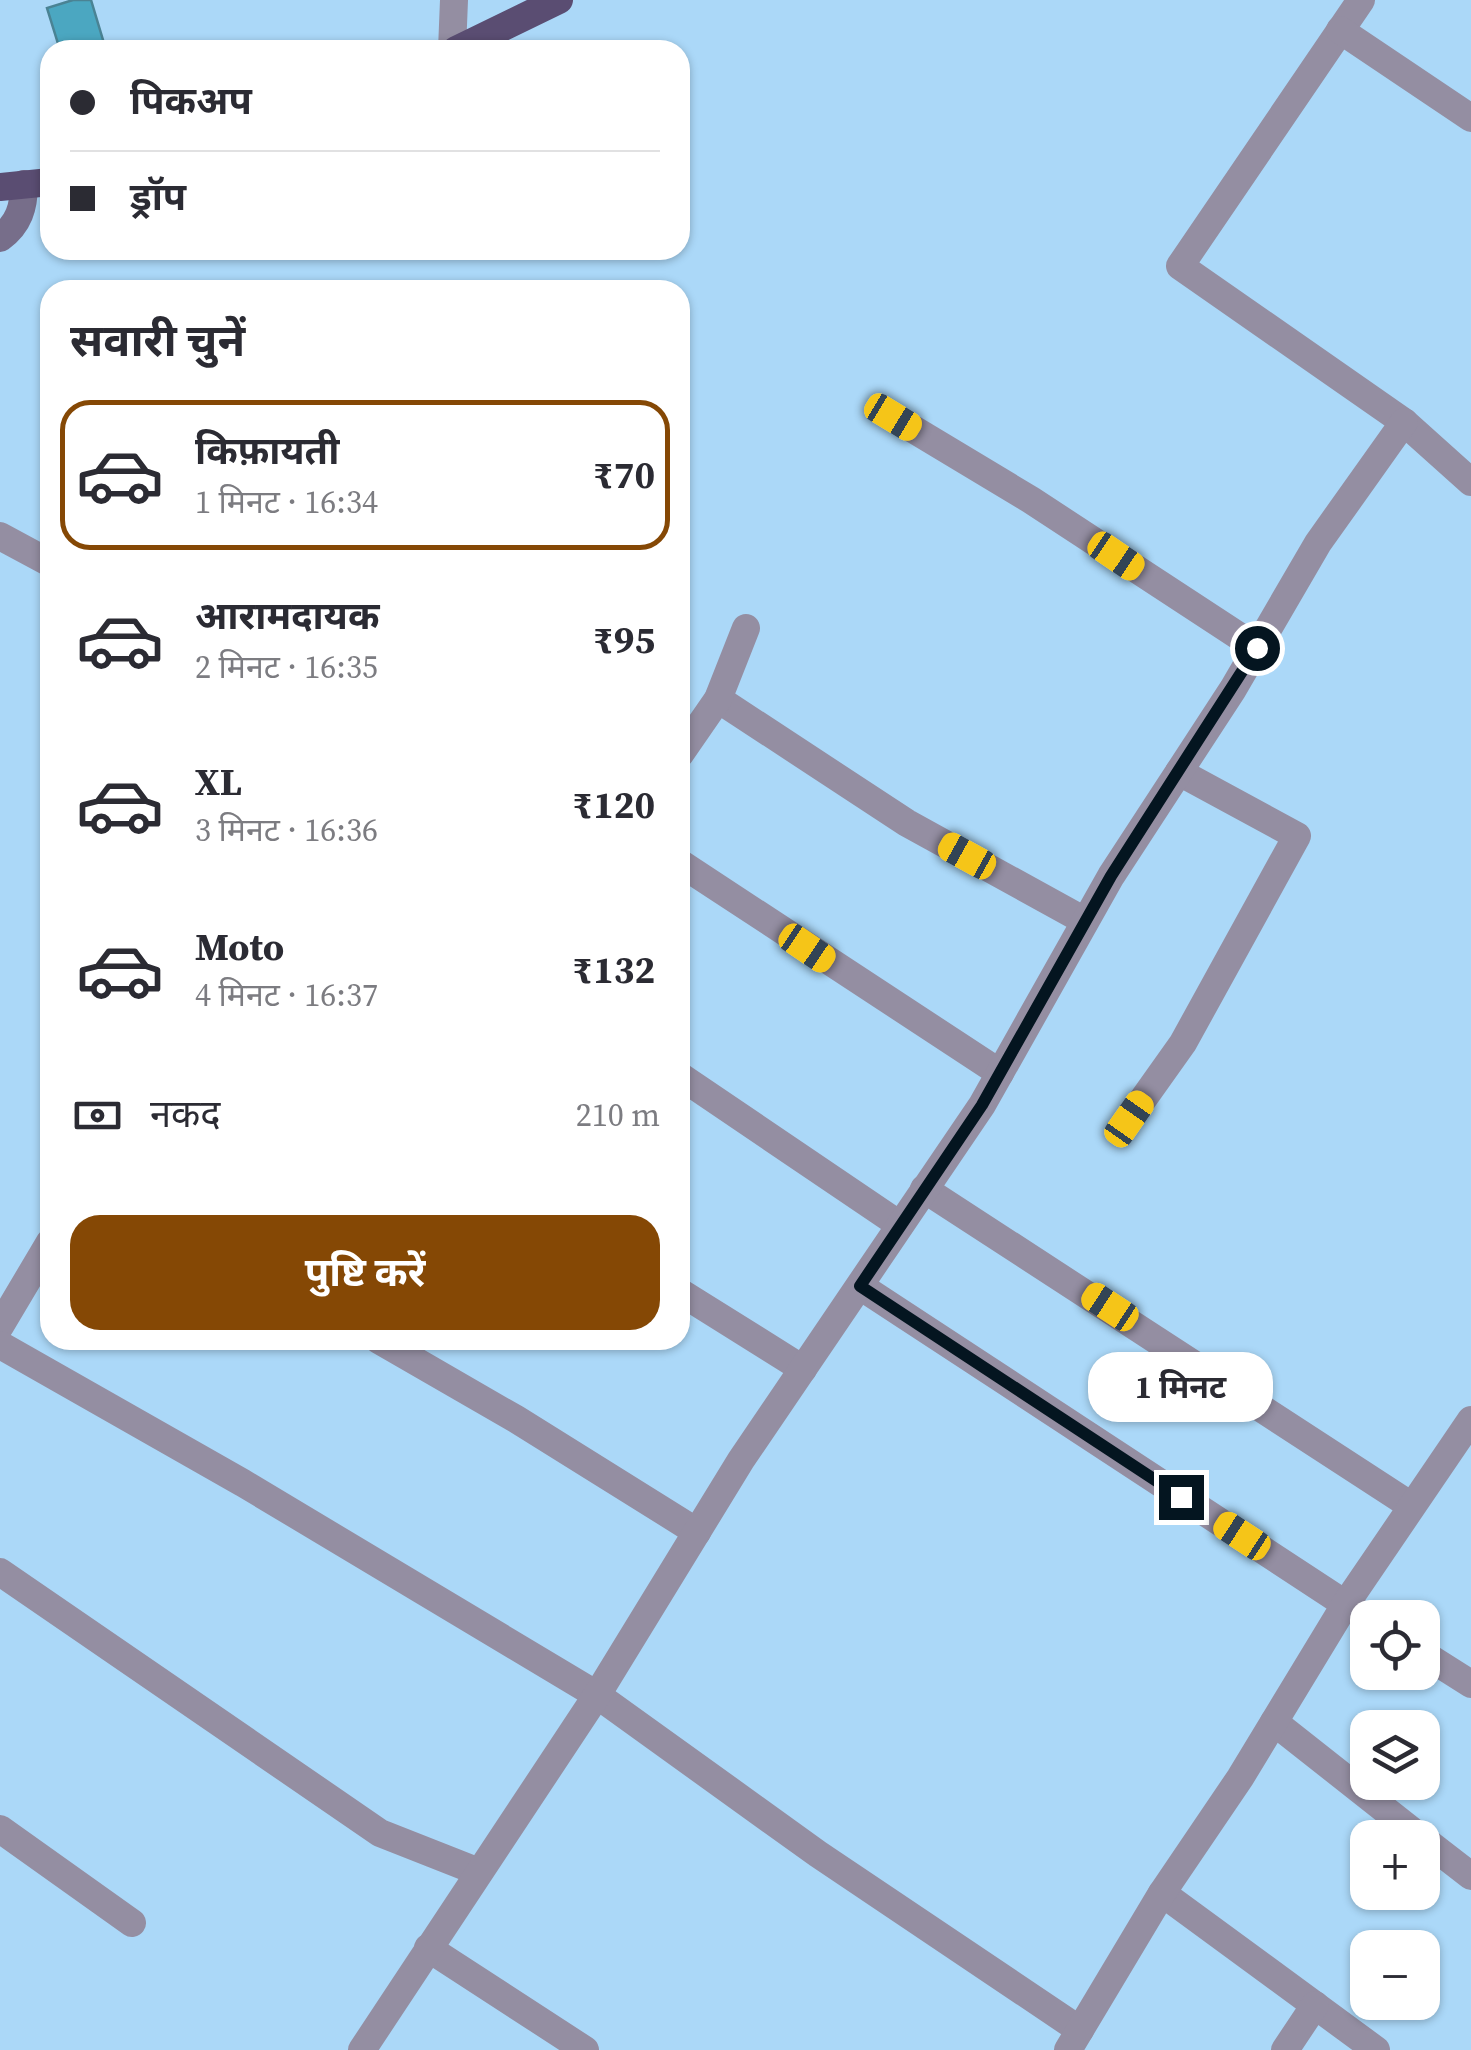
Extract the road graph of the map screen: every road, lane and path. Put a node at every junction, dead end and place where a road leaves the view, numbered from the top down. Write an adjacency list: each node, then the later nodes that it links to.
1 (454, 0): 5 (street)
2 (559, 0): 6 (highway)
3 (1361, 0): 4 (street)
4 (1340, 30): 7 (street); 11 (street)
5 (454, 40)
6 (475, 40)
7 (1471, 118)
8 (25, 184): 9 (main road)
9 (0, 238)
10 (893, 417): 16 (street)
11 (1404, 422): 12 (street); 16 (street)
12 (1471, 482)
13 (0, 536): 14 (street)
14 (40, 558)
15 (746, 628): 17 (street)
16 (1257, 648): 19 (street)
17 (718, 698): 18 (street); 21 (street)
18 (690, 739)
19 (1179, 772): 21 (street); 24 (street)
20 (690, 870): 22 (street)
21 (1086, 921): 22 (street)
22 (1000, 1073): 25 (street)
23 (690, 1083): 26 (street)
24 (1129, 1119)
25 (924, 1189): 26 (street); 35 (street)
26 (900, 1224): 28 (street)
27 (40, 1259): 30 (street)
28 (860, 1286): 33 (street); 39 (street)
29 (690, 1298): 33 (street)
30 (0, 1326)
31 (0, 1345): 43 (street)
32 (396, 1350): 36 (street)
33 (803, 1370): 36 (street)
34 (1471, 1420): 35 (street)
35 (1410, 1506): 38 (street)
36 (697, 1532): 43 (street)
37 (0, 1572): 48 (street)
38 (1362, 1600)
39 (1350, 1608)
40 (1350, 1620): 44 (street)
41 (1440, 1664): 42 (street)
42 (1471, 1684)
43 (597, 1695): 48 (street); 54 (street)
44 (1274, 1722): 45 (street); 50 (street)
45 (1399, 1820)
46 (0, 1829): 51 (street)
47 (1440, 1852): 49 (street)
48 (479, 1872): 52 (street)
49 (1471, 1876)
50 (1162, 1893): 53 (street); 54 (street)
51 (132, 1924)
52 (428, 1948): 55 (street); 56 (street)
53 (1315, 2005): 57 (street); 58 (street)
54 (1074, 2040)
55 (362, 2050)
56 (585, 2050)
57 (1286, 2050)
58 (1376, 2050)

